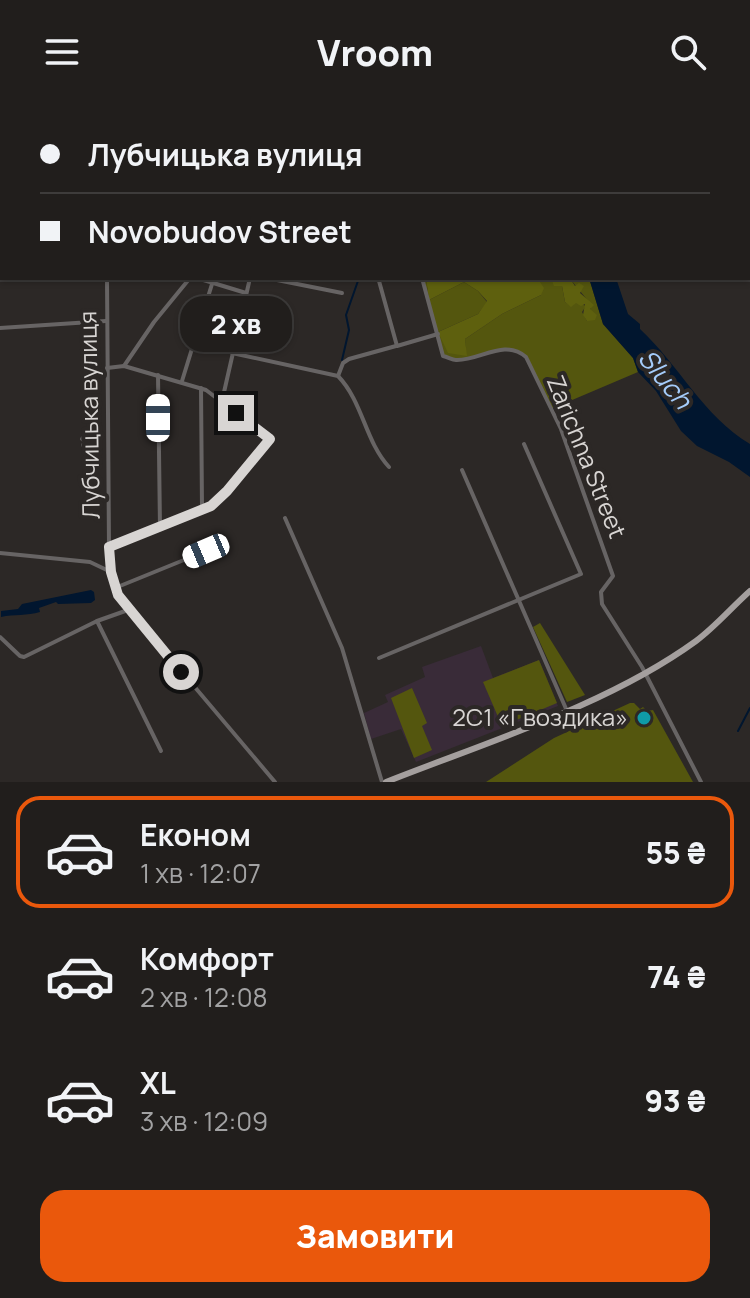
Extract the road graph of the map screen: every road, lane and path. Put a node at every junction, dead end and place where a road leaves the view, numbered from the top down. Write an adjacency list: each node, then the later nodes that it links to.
1 (107, 280): 11 (street, Лубчицька вулиця)
2 (188, 280): 16 (street)
3 (202, 280): 8 (street)
4 (249, 280): 9 (street)
5 (277, 280): 10 (street)
6 (422, 280): 13 (street, Zarichna Street)
7 (379, 281): 14 (street)
8 (212, 284): 9 (street); 20 (street)
9 (246, 293): 15 (street)
10 (342, 293)
11 (106, 321): 12 (street); 17 (street, Лубчицька вулиця)
12 (0, 328)
13 (438, 334): 14 (street); 40 (street, Zarichna Street)
14 (397, 346): 19 (street)
15 (232, 353): 19 (street); 22 (street)
16 (124, 366): 17 (street); 18 (street)
17 (107, 368): 29 (street, Лубчицька вулиця)
18 (158, 375): 20 (street); 28 (street)
19 (338, 376): 24 (street)
20 (181, 382): 21 (street)
21 (201, 388): 22 (street); 26 (street)
22 (222, 401): 26 (street)
23 (524, 444): 35 (street)
24 (389, 467)
25 (462, 470): 35 (street)
26 (202, 510): 28 (street)
27 (285, 518): 44 (street)
28 (160, 528): 29 (street)
29 (109, 547): 32 (street, Лубчицька вулиця)
30 (206, 551): 33 (street)
31 (0, 553): 32 (street)
32 (111, 572): 33 (street, Лубчицька вулиця)
33 (115, 588): 36 (street, Лубчицька вулиця)
34 (750, 591): 40 (main road)
35 (517, 601): 39 (street); 41 (street)
36 (128, 610): 37 (street); 43 (street, Лубчицька вулиця)
37 (97, 621): 38 (street); 42 (street)
38 (0, 637)
39 (379, 658)
40 (644, 673): 41 (main road); 45 (street)
41 (567, 711): 44 (main road)
42 (161, 751)
43 (275, 782)
44 (384, 782)
45 (701, 782)

